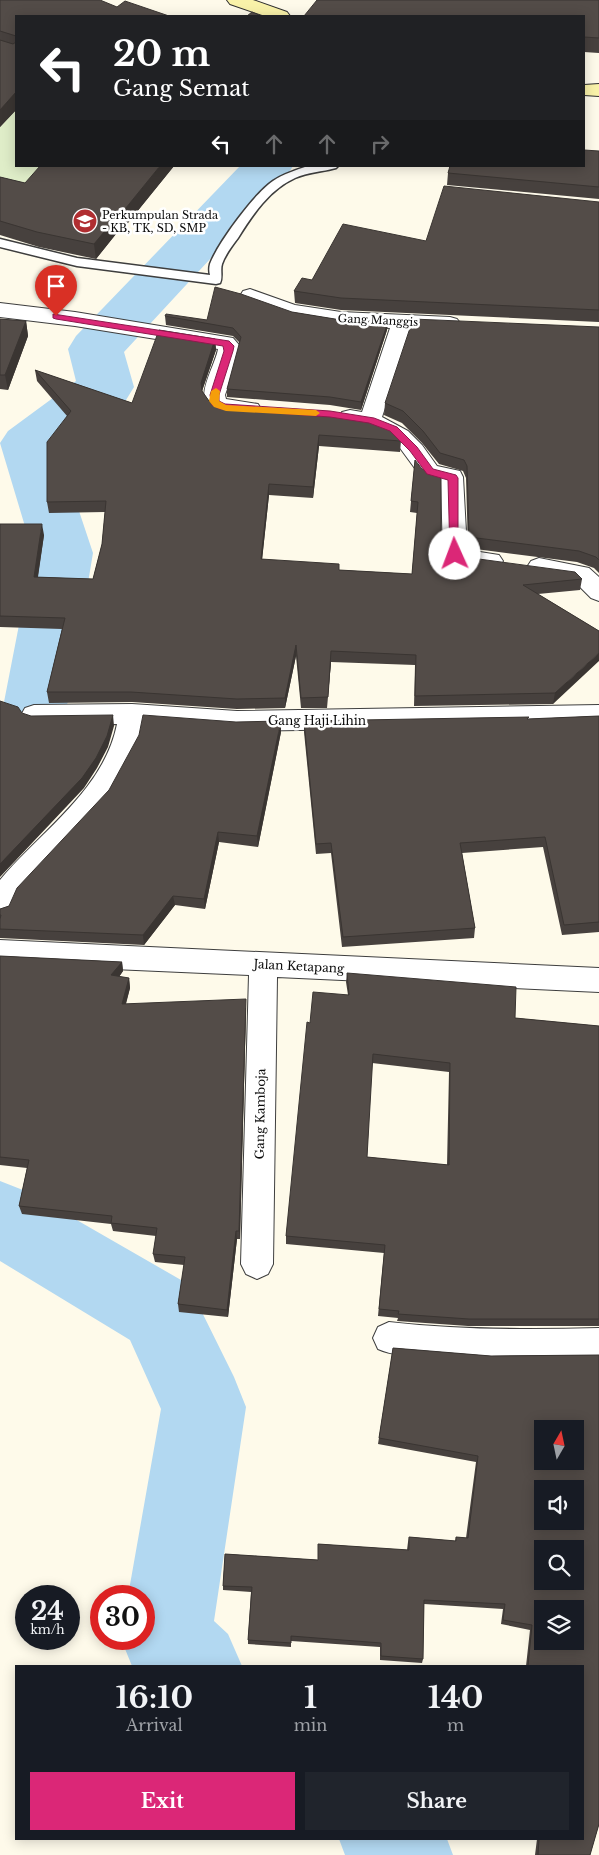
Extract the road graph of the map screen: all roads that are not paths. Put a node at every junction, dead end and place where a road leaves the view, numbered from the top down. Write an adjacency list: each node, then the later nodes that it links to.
1 (236, 0): 2 (street)
2 (277, 15)
3 (585, 90): 4 (street)
4 (599, 90)
5 (326, 167): 8 (lane)
6 (0, 244): 7 (lane)
7 (173, 275): 8 (lane)
8 (216, 280)
9 (250, 296): 11 (street, Gang Manggis)
10 (0, 310): 13 (street)
11 (403, 322): 12 (street, Gang Manggis); 15 (street)
12 (472, 324)
13 (275, 411)
14 (330, 414): 15 (street)
15 (370, 420): 16 (street)
16 (599, 592)
17 (132, 714): 18 (street, Gang Haji Lihin); 19 (street, Gang Haji Lihin); 20 (street)
18 (599, 715)
19 (34, 716)
20 (0, 907)
21 (0, 952): 22 (street, Jalan Ketapang)
22 (263, 964): 23 (street, Jalan Ketapang); 24 (street, Gang Kamboja)
23 (599, 980)
24 (257, 1264)
25 (389, 1338): 26 (street)
26 (599, 1344)

